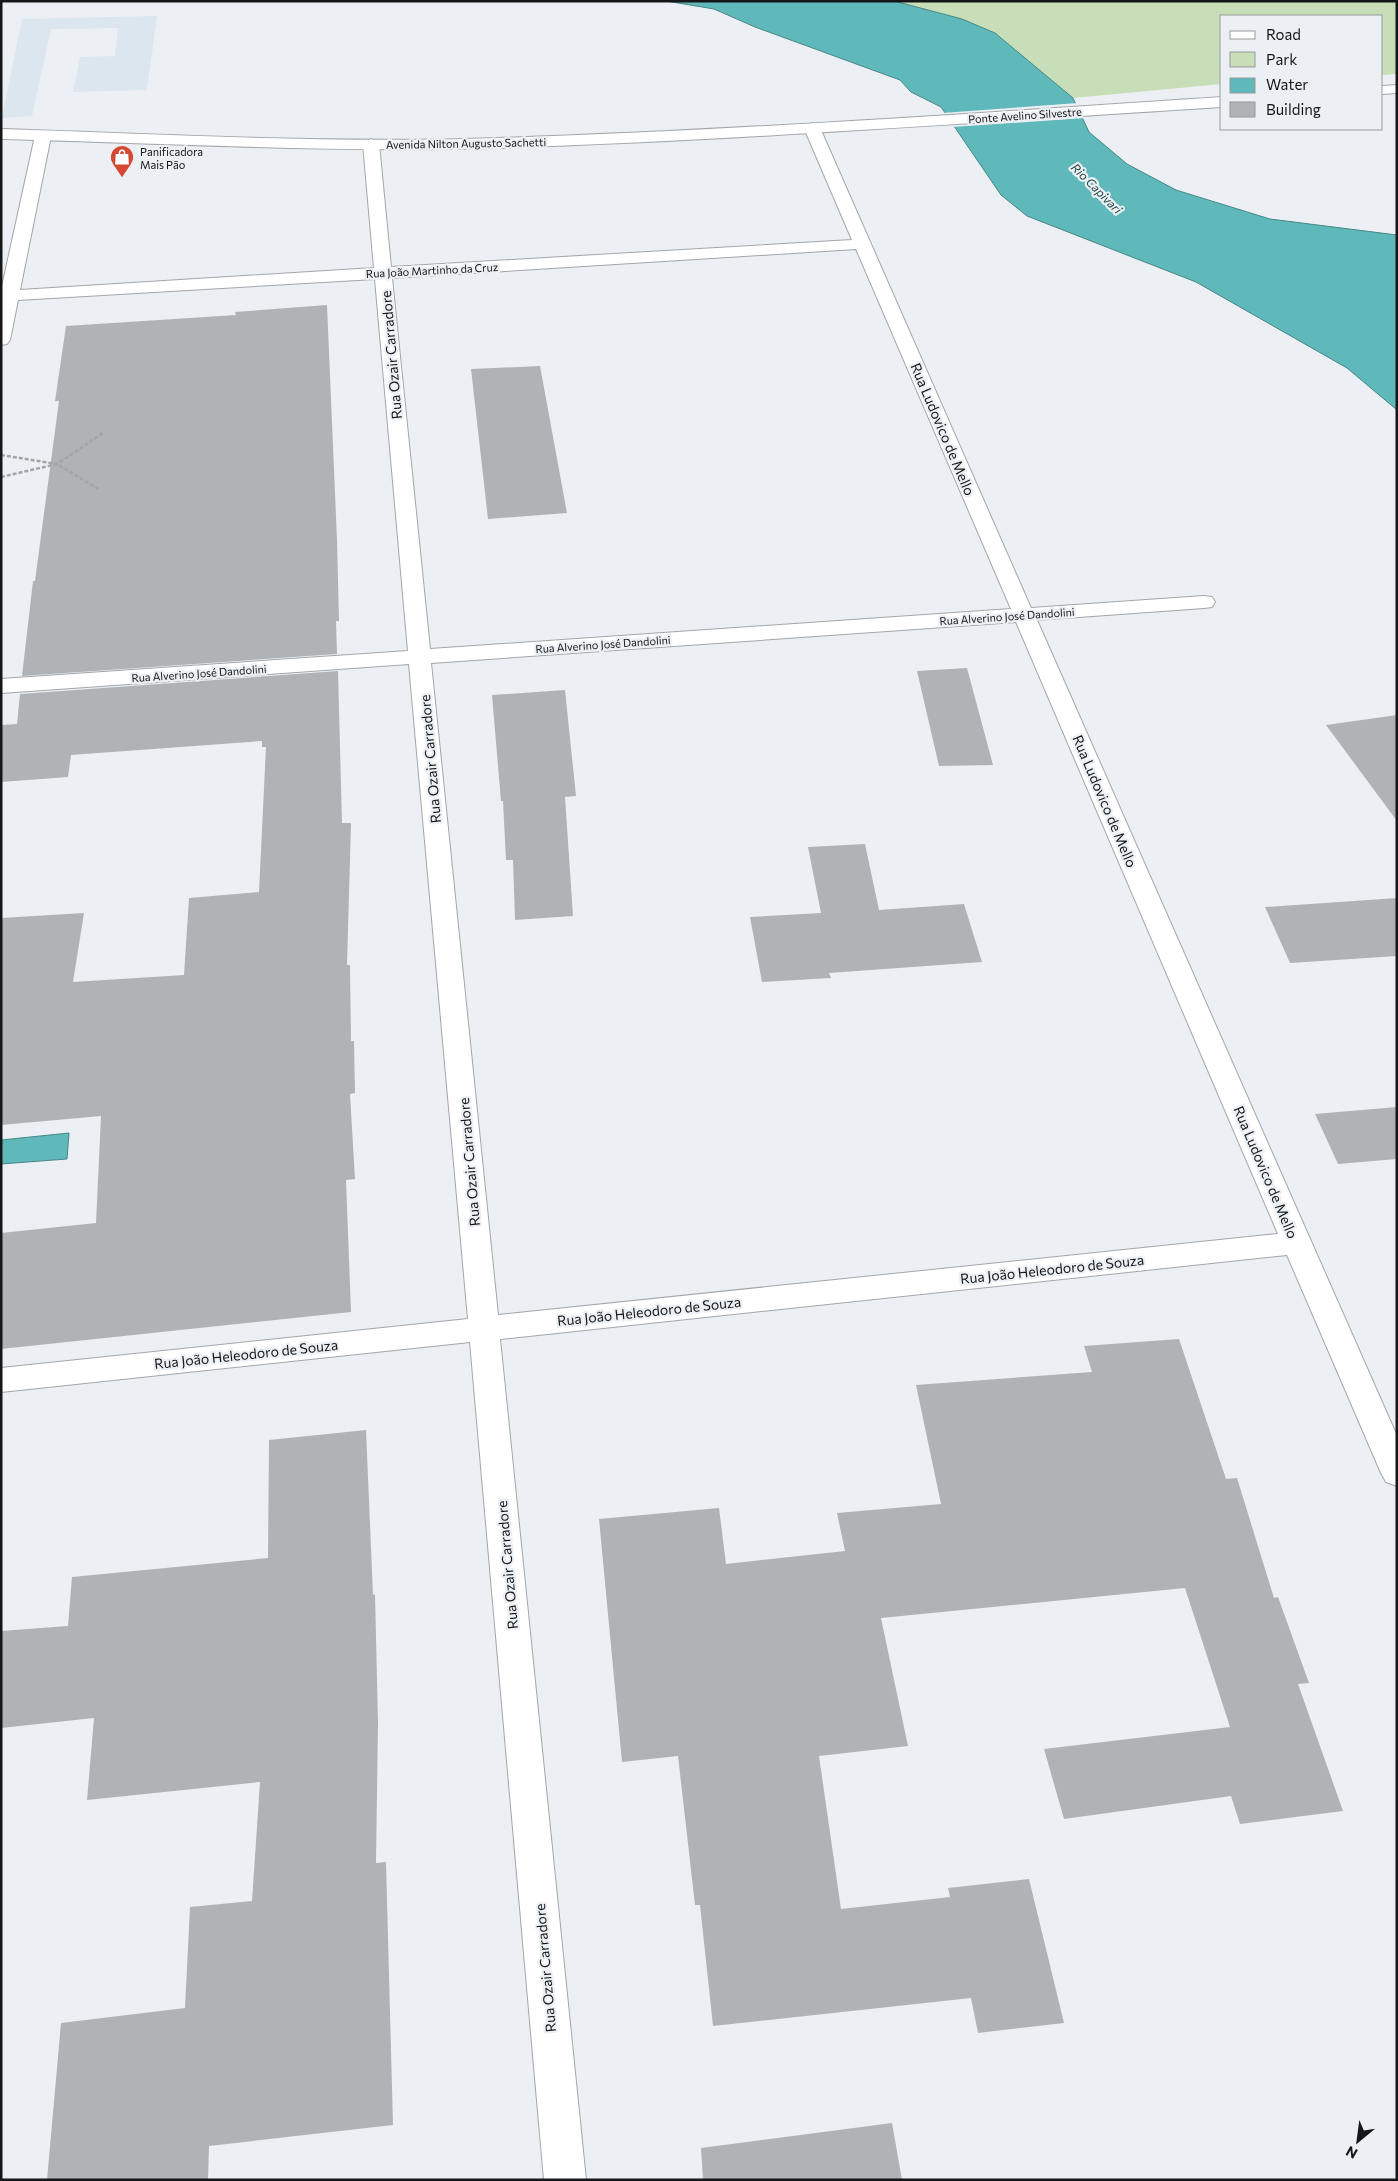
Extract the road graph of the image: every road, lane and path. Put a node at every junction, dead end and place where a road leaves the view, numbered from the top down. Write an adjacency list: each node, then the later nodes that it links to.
1 (1397, 89): 2 (street)
2 (1383, 90)
3 (1220, 102): 4 (street, Ponte Avelino Silvestre)
4 (930, 121): 5 (street, Avenida Nilton Augusto Sachetti)
5 (812, 128): 8 (street, Avenida Nilton Augusto Sachetti); 9 (street, Rua Ludovico de Mello)
6 (1, 134): 7 (street, Avenida Nilton Augusto Sachetti)
7 (43, 136): 8 (street, Avenida Nilton Augusto Sachetti); 11 (street)
8 (371, 144): 10 (street, Rua Ozair Carradore)
9 (863, 244): 10 (street, Rua João Martinho da Cruz); 19 (street, Rua Ludovico de Mello)
10 (383, 273): 11 (street, Rua João Martinho da Cruz); 20 (street, Rua Ozair Carradore)
11 (6, 295): 12 (street)
12 (1, 340)
13 (103, 433): 15 (path)
14 (1, 455): 15 (path)
15 (57, 464): 16 (path); 17 (path)
16 (1, 477)
17 (100, 490)
18 (1204, 602): 19 (street, Rua Alverino José Dandolini)
19 (1024, 614): 20 (street, Rua Alverino José Dandolini); 22 (street, Rua Ludovico de Mello)
20 (420, 657): 21 (street, Rua Alverino José Dandolini); 23 (street, Rua Ozair Carradore)
21 (1, 686)
22 (1296, 1243): 23 (street, Rua João Heleodoro de Souza); 25 (street, Rua Ludovico de Mello)
23 (485, 1329): 24 (street, Rua João Heleodoro de Souza); 26 (street, Rua Ozair Carradore)
24 (1, 1380)
25 (1397, 1473)
26 (565, 2180)

